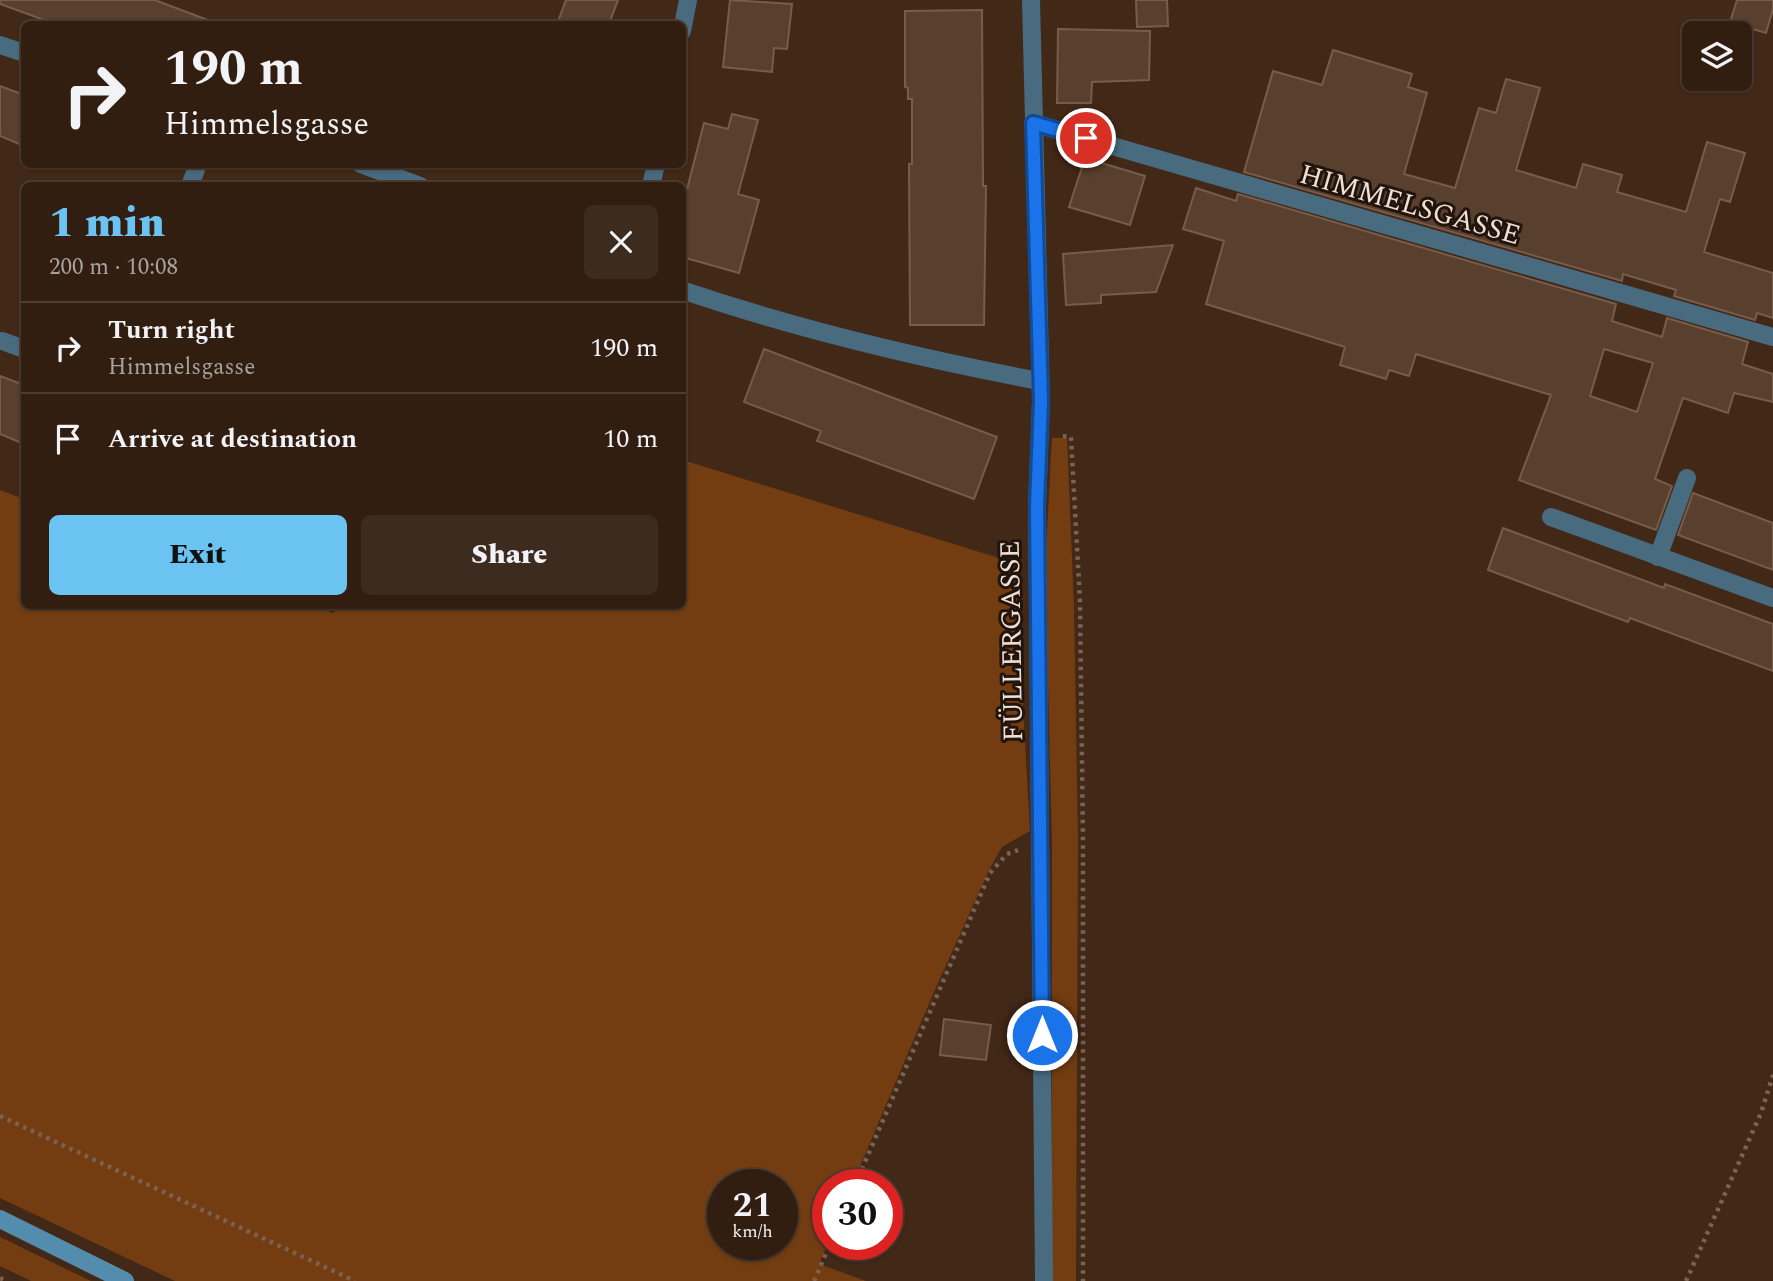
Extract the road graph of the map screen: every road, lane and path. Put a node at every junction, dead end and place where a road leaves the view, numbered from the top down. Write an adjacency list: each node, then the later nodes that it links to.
1 (688, 0): 3 (street)
2 (1031, 0): 6 (street, FÜLLERGASSE)
3 (684, 21)
4 (0, 46): 5 (street)
5 (21, 52)
6 (1033, 123): 10 (street, HIMMELSGASSE); 13 (street, FÜLLERGASSE)
7 (372, 168): 8 (street)
8 (409, 182)
9 (686, 291): 13 (street)
10 (1773, 337)
11 (2, 341): 12 (street)
12 (21, 348)
13 (1040, 381): 19 (street, FÜLLERGASSE)
14 (1071, 436): 31 (path)
15 (1687, 478): 17 (street)
16 (1551, 517): 17 (street)
17 (1658, 557): 18 (street)
18 (1773, 598)
19 (1041, 844): 22 (path); 30 (street, FÜLLERGASSE)
20 (1773, 1075): 32 (path)
21 (0, 1116): 28 (path)
22 (862, 1169)
23 (0, 1219): 27 (main road)
24 (823, 1260): 29 (path)
25 (0, 1278): 26 (path)
26 (6, 1281)
27 (125, 1281)
28 (355, 1281)
29 (814, 1281)
30 (1044, 1281)
31 (1083, 1281)
32 (1686, 1281)

